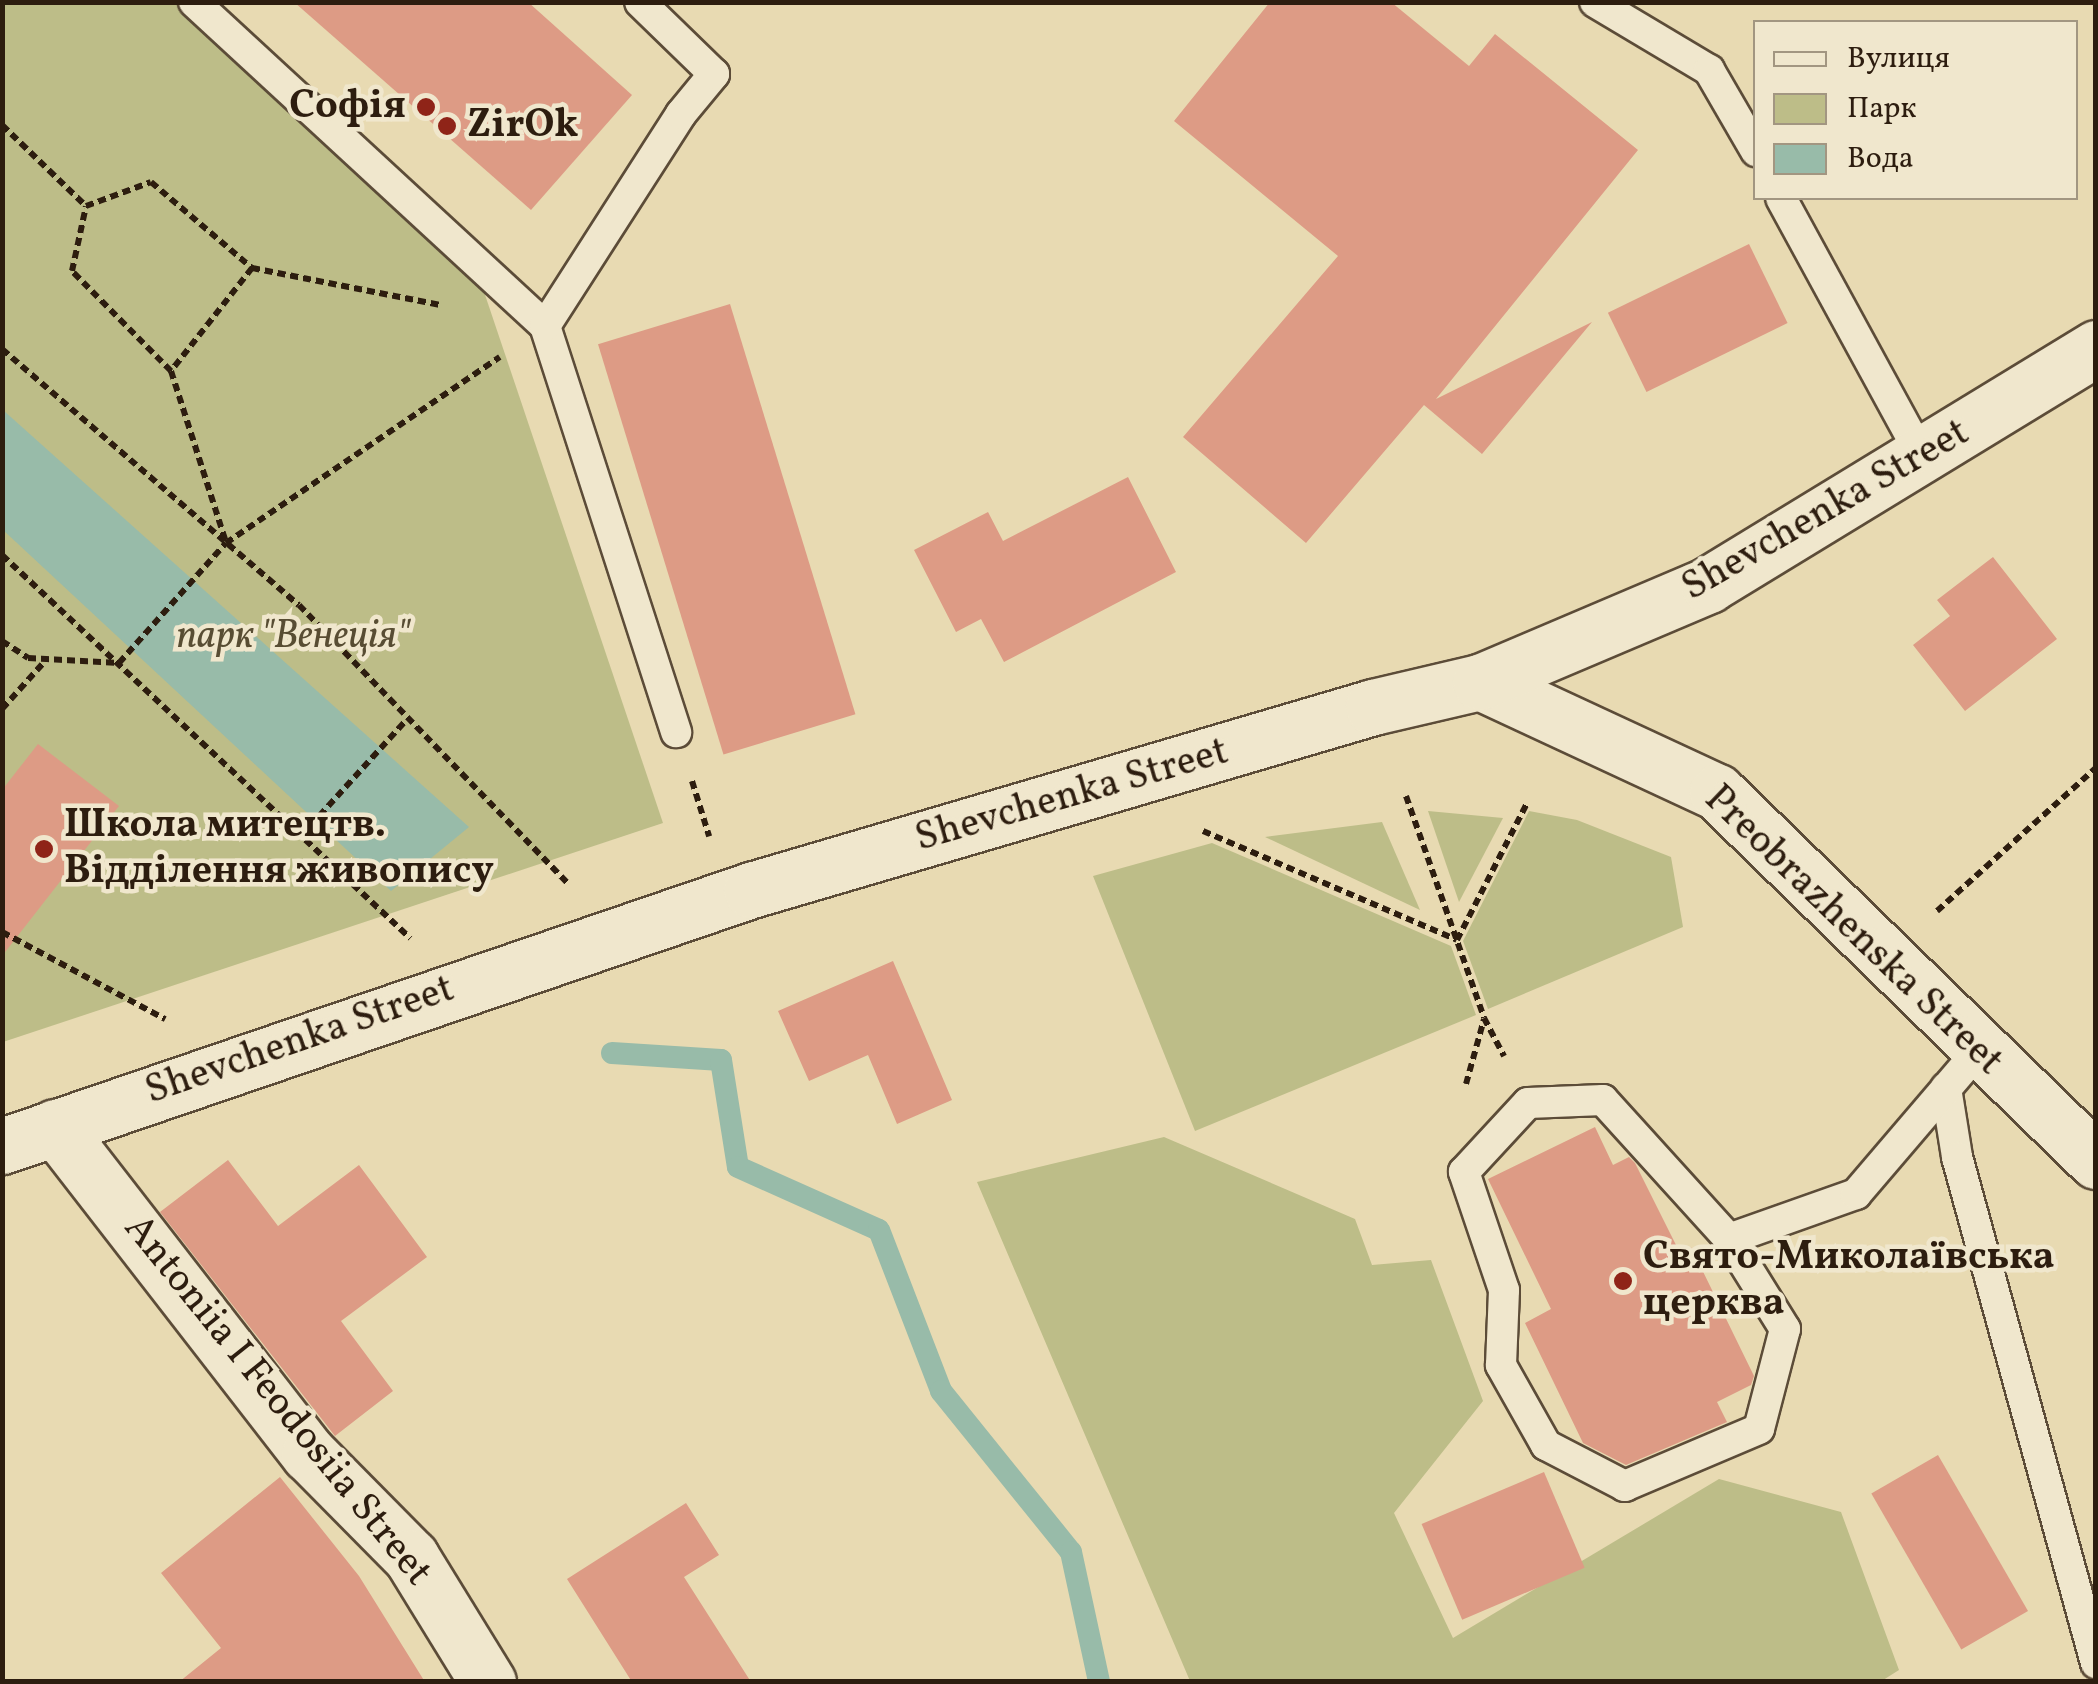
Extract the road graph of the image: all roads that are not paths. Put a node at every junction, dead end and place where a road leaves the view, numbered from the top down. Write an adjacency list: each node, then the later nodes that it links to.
1 (194, 2): 6 (lane)
2 (640, 2): 6 (lane)
3 (1595, 2): 4 (lane)
4 (1753, 145)
5 (1782, 200): 8 (lane)
6 (544, 326): 10 (lane)
7 (2096, 348): 8 (street, Shevchenka Street)
8 (1922, 456): 9 (street, Shevchenka Street)
9 (1480, 682): 11 (street, Preobrazhenska Street); 12 (street, Shevchenka Street)
10 (676, 732)
11 (1962, 1069): 14 (street, Preobrazhenska Street); 15 (lane); 16 (lane)
12 (55, 1126): 13 (street, Shevchenka Street); 17 (street, Antoniia I Feodosiia Street)
13 (2, 1146)
14 (2096, 1162)
15 (1729, 1239): 15 (lane)
16 (2096, 1663)
17 (488, 1682)

